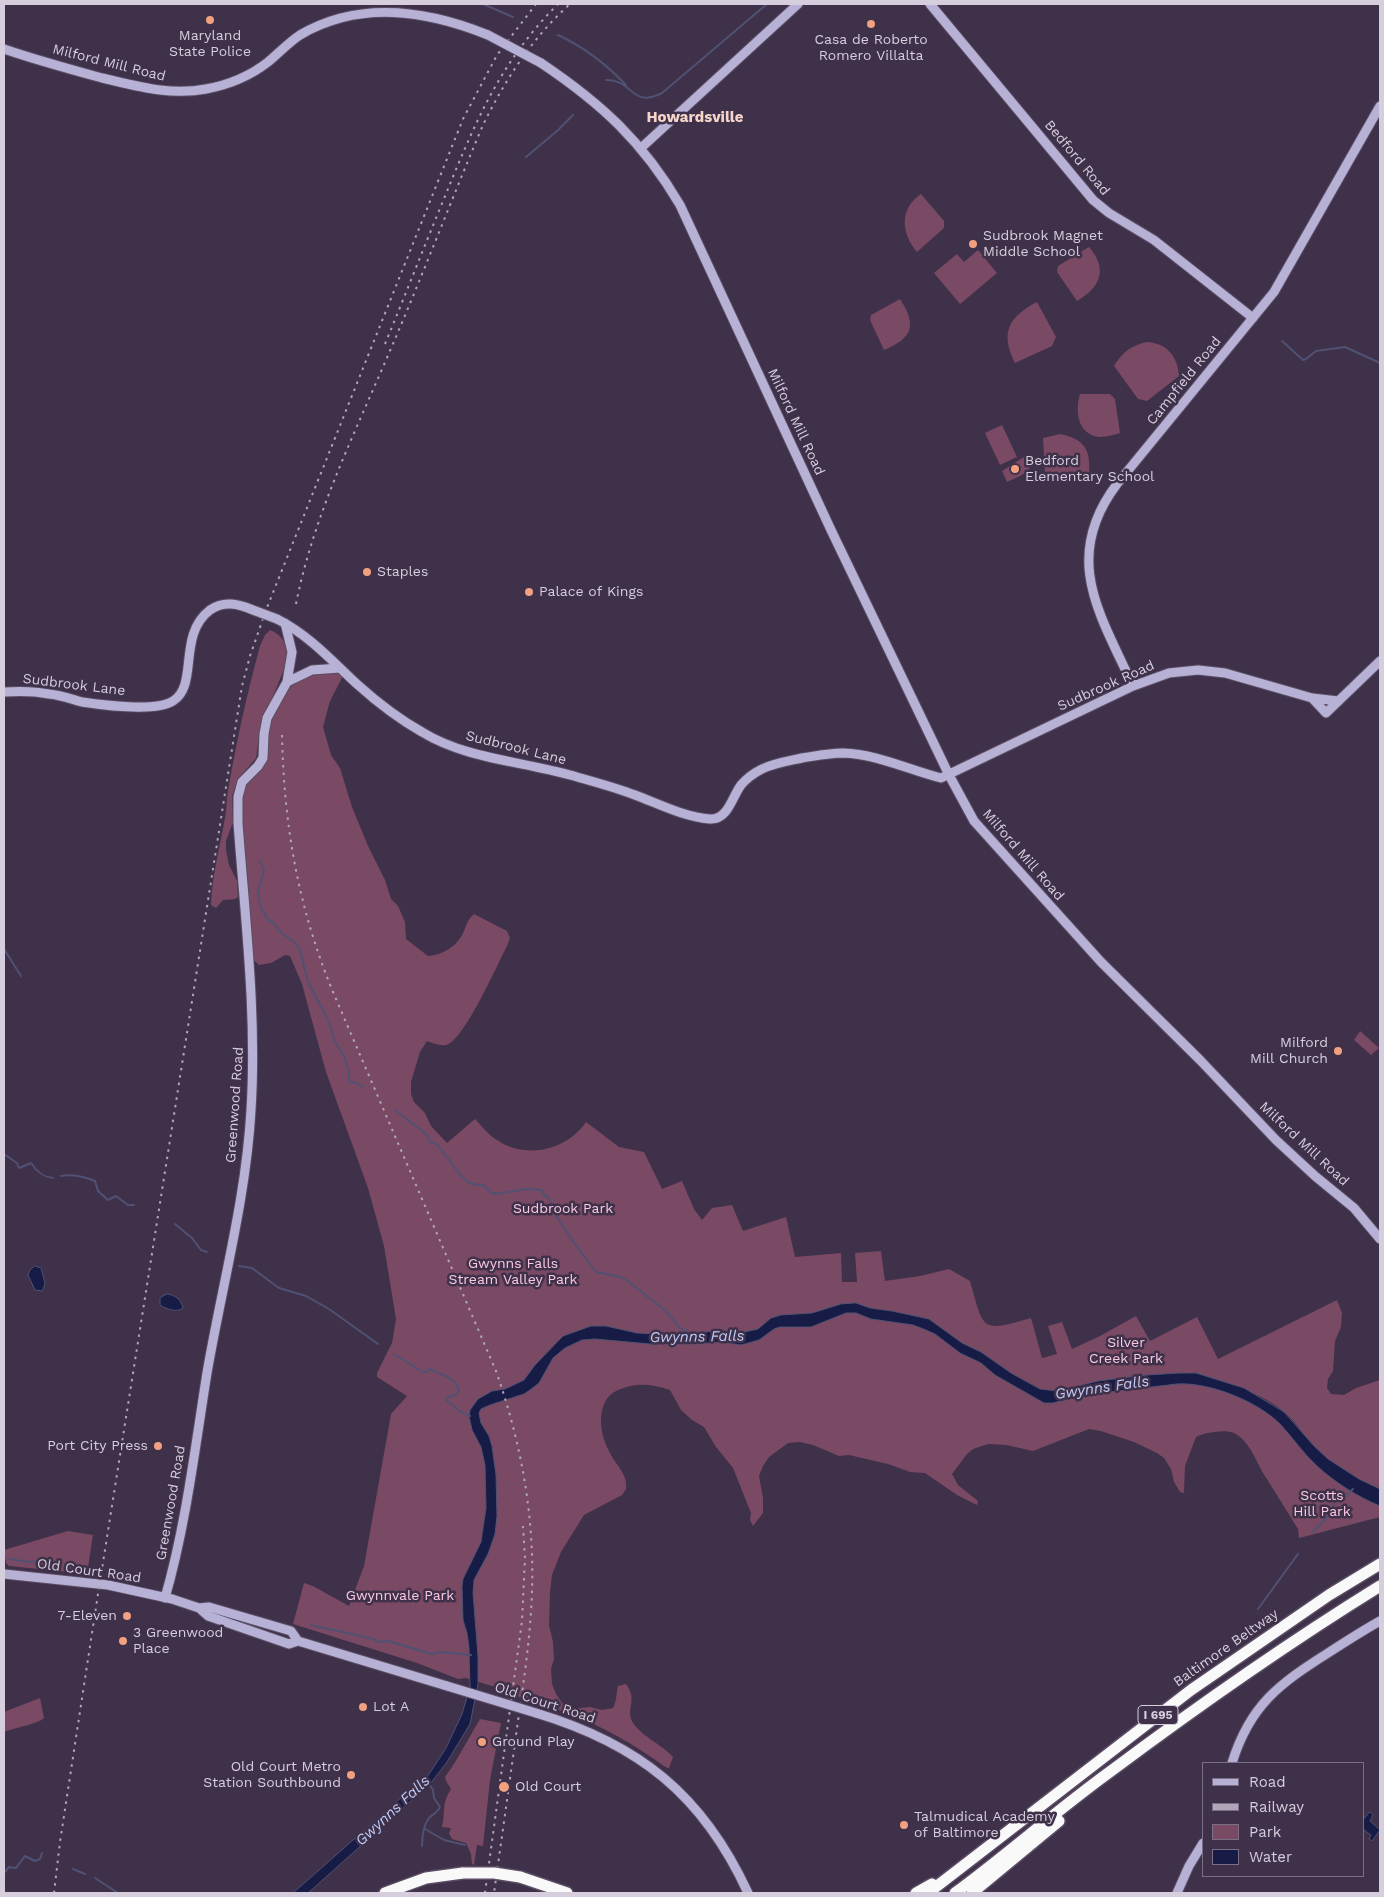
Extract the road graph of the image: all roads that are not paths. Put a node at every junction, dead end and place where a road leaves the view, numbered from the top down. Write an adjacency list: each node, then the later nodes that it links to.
1 (798, 4): 5 (street)
2 (930, 4): 6 (street, Bedford Road)
3 (4, 49): 5 (street, Milford Mill Road, bridge)
4 (1380, 106): 6 (street, Campfield Road)
5 (642, 148): 15 (street, Milford Mill Road)
6 (1253, 318): 11 (street, Campfield Road)
7 (281, 621): 9 (street, Sudbrook Lane); 10 (street, Greenwood Road); 12 (street, Sudbrook Lane, bridge)
8 (1380, 661): 14 (street)
9 (340, 668): 10 (street); 15 (street, Sudbrook Lane)
10 (287, 682): 20 (street, Greenwood Road)
11 (1133, 686): 13 (street, Sudbrook Road); 15 (street, Sudbrook Road)
12 (4, 692)
13 (1312, 698): 14 (street, Sudbrook Road); 14 (street)
14 (1338, 701)
15 (949, 775): 16 (street, Milford Mill Road)
16 (1380, 1238)
17 (1380, 1564): 25 (highway, Baltimore Beltway / I 695)
18 (4, 1574): 20 (street, Old Court Road)
19 (1380, 1586): 22 (highway, I 695)
20 (165, 1598): 28 (street, Old Court Road, bridge)
21 (1380, 1621): 23 (street)
22 (1162, 1735): 31 (highway, I 695); 32 (highway)
23 (1232, 1762)
24 (1202, 1845): 33 (street)
25 (964, 1866): 29 (highway); 30 (highway, Baltimore Beltway / I 695)
26 (385, 1893): 27 (highway, bridge)
27 (567, 1893)
28 (748, 1893)
29 (916, 1893)
30 (928, 1893)
31 (955, 1893)
32 (972, 1893)
33 (1177, 1893)

